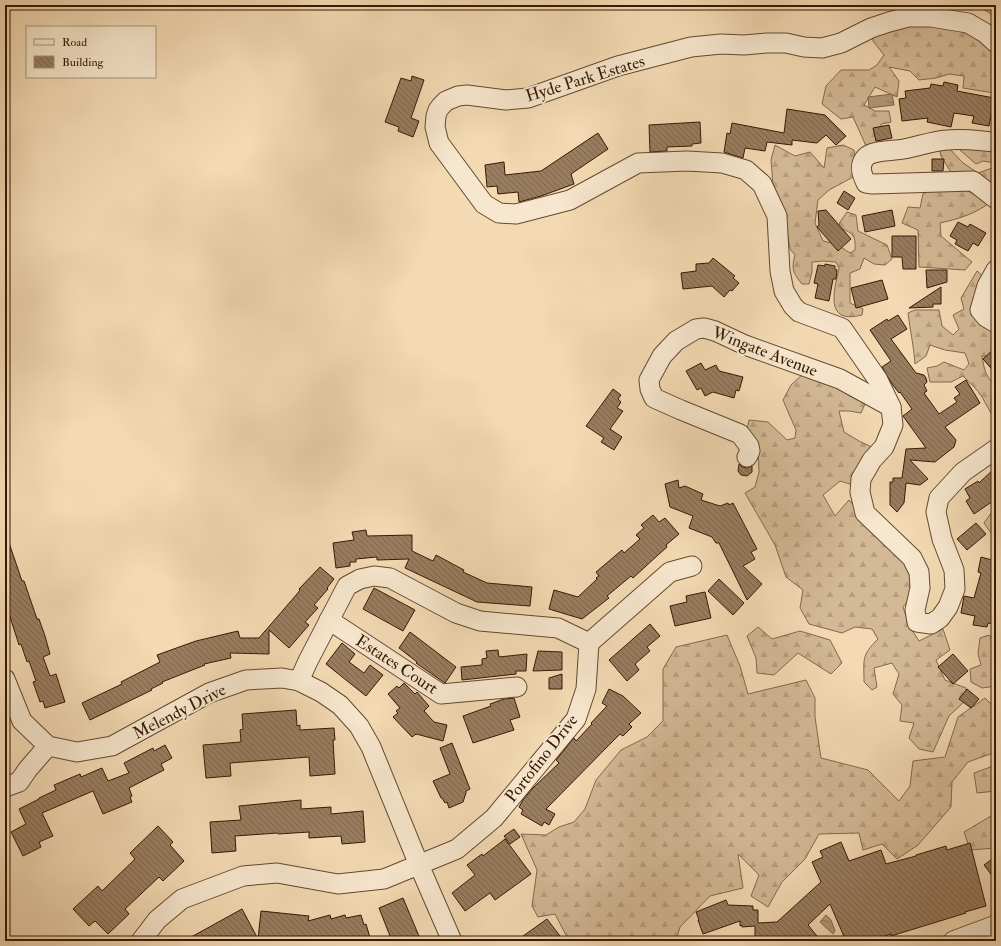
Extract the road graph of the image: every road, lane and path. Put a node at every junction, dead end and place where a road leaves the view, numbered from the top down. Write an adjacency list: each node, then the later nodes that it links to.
1 (996, 42): 6 (street, Hyde Park Estates)
2 (996, 142): 3 (street)
3 (996, 199)
4 (996, 270): 5 (street)
5 (996, 323)
6 (891, 408): 7 (street); 8 (street, Wingate Avenue)
7 (996, 449)
8 (747, 457)
9 (692, 566): 11 (street)
10 (329, 620): 11 (street); 13 (street); 14 (street, Estates Court)
11 (589, 643): 17 (street, Portofino Drive)
12 (5, 679): 15 (street)
13 (299, 681): 15 (street, Melendy Drive); 17 (street, Melendy Drive)
14 (517, 687)
15 (48, 746): 16 (street)
16 (5, 787)
17 (419, 865): 19 (street, Portofino Drive); 20 (street, Melendy Drive)
18 (996, 925): 21 (street)
19 (141, 941)
20 (452, 941)
21 (953, 941)

